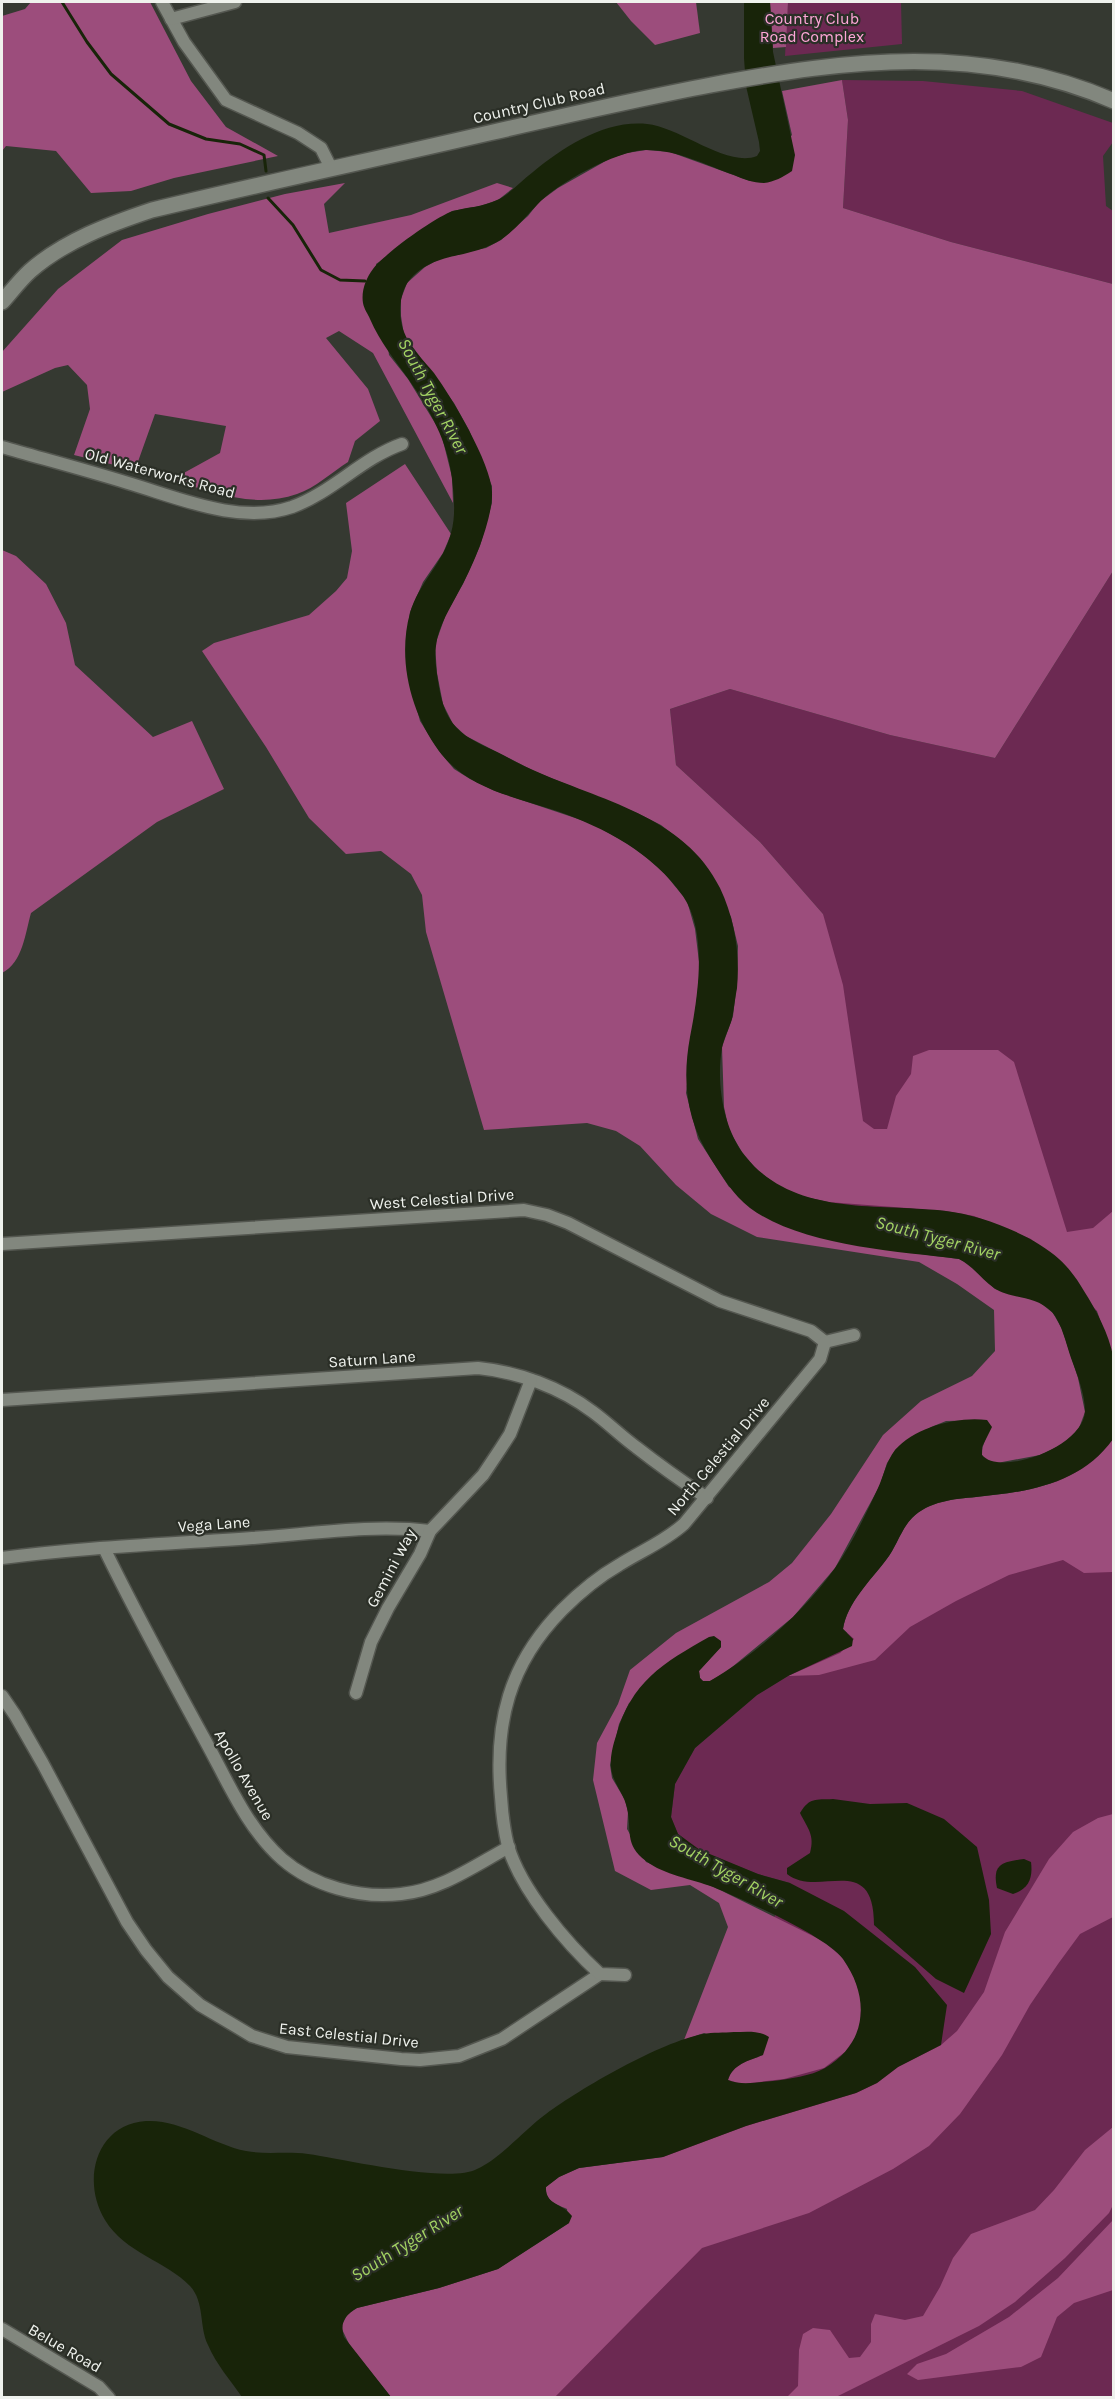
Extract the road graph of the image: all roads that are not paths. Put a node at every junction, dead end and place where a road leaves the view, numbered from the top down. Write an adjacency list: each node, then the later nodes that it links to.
1 (162, 2): 3 (street)
2 (235, 2): 3 (street)
3 (171, 19): 5 (street)
4 (1113, 101): 5 (street, Country Club Road)
5 (331, 168): 6 (street, Country Club Road)
6 (2, 302)
7 (402, 444): 8 (street, Old Waterworks Road)
8 (2, 447)
9 (2, 1244): 11 (street, West Celestial Drive)
10 (854, 1335): 11 (street)
11 (825, 1342): 14 (street, North Celestial Drive)
12 (531, 1380): 13 (street, Saturn Lane); 14 (street, Saturn Lane); 15 (street, Gemini Way)
13 (2, 1400)
14 (707, 1498): 20 (street, North Celestial Drive)
15 (430, 1531): 16 (street, Vega Lane); 18 (street, Gemini Way)
16 (104, 1548): 17 (street, Vega Lane); 20 (street, Apollo Avenue)
17 (2, 1558)
18 (356, 1693)
19 (2, 1696): 21 (street, East Celestial Drive)
20 (508, 1848): 21 (street, North Celestial Drive)
21 (600, 1974): 22 (street)
22 (625, 1976)
23 (2, 2330): 24 (street, Belue Road)
24 (109, 2397)

